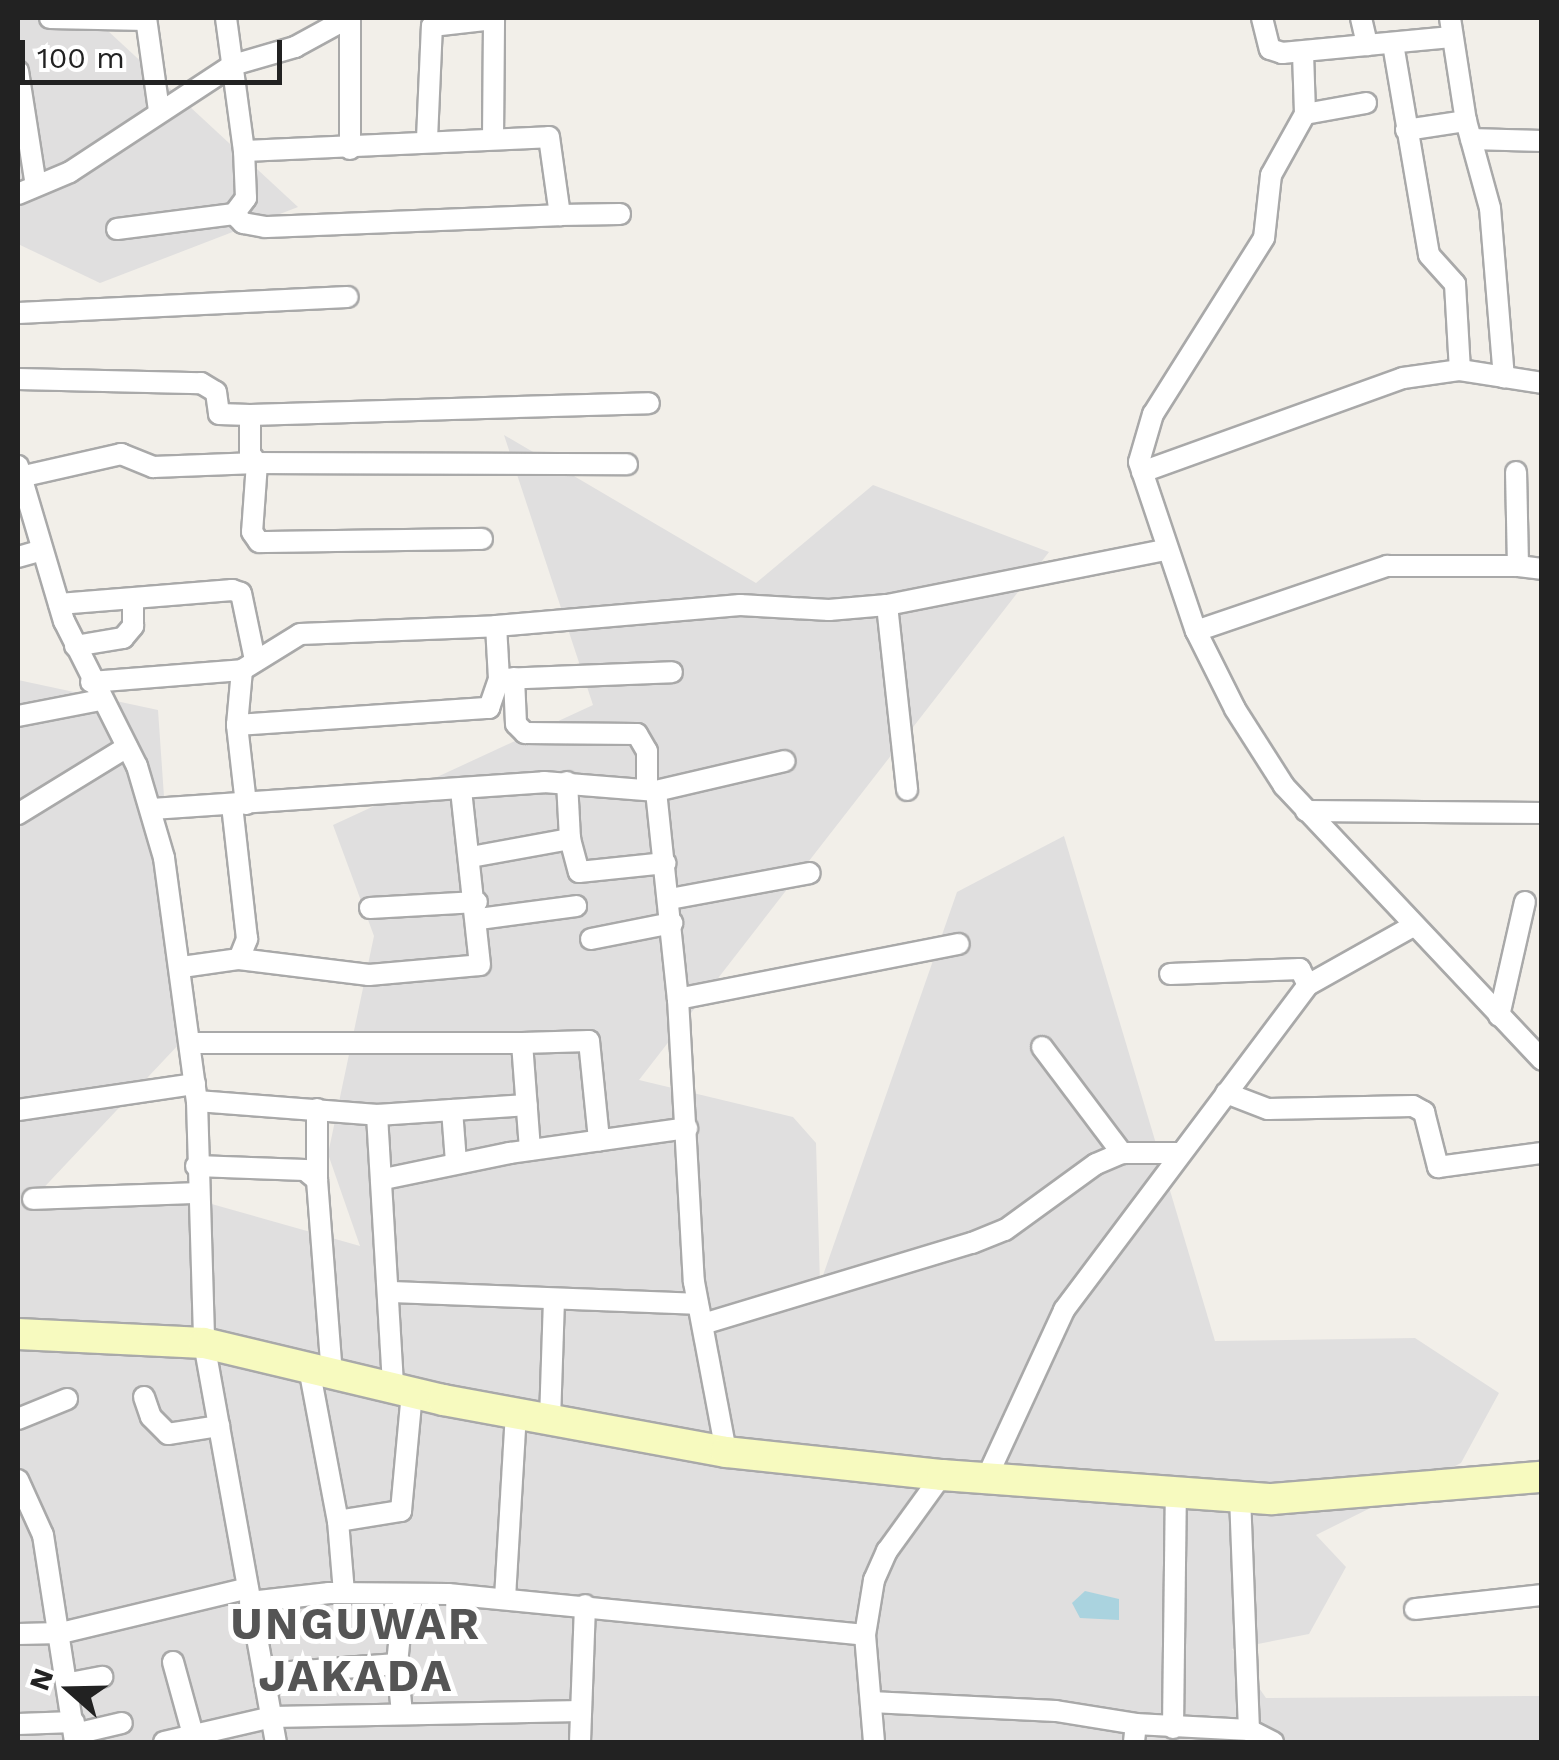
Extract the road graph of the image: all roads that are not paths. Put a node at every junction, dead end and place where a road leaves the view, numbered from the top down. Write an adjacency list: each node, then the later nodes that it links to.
1 (50, 18): 2 (street)
2 (146, 18): 15 (street)
3 (226, 18): 12 (street)
4 (349, 18): 12 (street); 22 (street)
5 (494, 18): 19 (street); 20 (street)
6 (1262, 18): 11 (street)
7 (1361, 18): 10 (street)
8 (1451, 27): 9 (street); 18 (street)
9 (1393, 44): 10 (street); 17 (street)
10 (1366, 45): 11 (street)
11 (1304, 53): 16 (street)
12 (233, 65): 15 (street); 23 (street)
13 (18, 71): 24 (street)
14 (1366, 103): 16 (street)
15 (159, 110): 24 (street)
16 (1305, 114): 40 (street)
17 (1406, 130): 18 (street); 31 (street)
18 (1468, 130): 21 (street); 32 (street)
19 (493, 138): 20 (street); 27 (street)
20 (427, 139): 22 (street)
21 (1542, 141)
22 (350, 149): 23 (street)
23 (244, 151): 25 (street)
24 (27, 190)
25 (234, 214): 27 (street); 28 (street)
26 (620, 214): 27 (street)
27 (560, 215)
28 (117, 229)
29 (348, 297): 30 (street)
30 (18, 313)
31 (1460, 370): 32 (street); 40 (street)
32 (1504, 377): 34 (street)
33 (18, 379): 36 (street)
34 (1542, 383)
35 (649, 403): 36 (street)
36 (250, 415): 37 (street)
37 (258, 462): 38 (street); 39 (street); 42 (street)
38 (627, 464)
39 (19, 472): 43 (street)
40 (1142, 472): 44 (street)
41 (1516, 472): 46 (street)
42 (482, 539)
43 (42, 550): 45 (street); 49 (street)
44 (1166, 550): 50 (street); 52 (street)
45 (18, 558)
46 (1518, 566): 47 (street); 52 (street)
47 (1542, 569)
48 (133, 602): 49 (street); 53 (street); 54 (street)
49 (59, 604): 53 (street)
50 (888, 605): 51 (street); 65 (street)
51 (496, 626): 54 (street); 56 (street)
52 (1196, 631): 68 (street)
53 (75, 646): 57 (street)
54 (248, 665): 57 (street); 59 (street)
55 (672, 672): 56 (street)
56 (506, 678): 59 (street); 64 (street)
57 (96, 691): 58 (street); 60 (street)
58 (18, 716)
59 (237, 725): 66 (street)
60 (126, 747): 67 (street); 70 (street)
61 (785, 760): 64 (street)
62 (566, 782): 63 (street); 64 (street); 71 (street)
63 (461, 788): 66 (street); 72 (street)
64 (651, 788): 73 (street)
65 (907, 790)
66 (239, 805): 67 (street); 84 (street)
67 (152, 810): 85 (street)
68 (1306, 811): 69 (street); 81 (street)
69 (1542, 813)
70 (18, 814)
71 (570, 838): 72 (street); 73 (street)
72 (471, 857): 79 (street)
73 (666, 863): 75 (street)
74 (810, 872): 75 (street)
75 (670, 899): 80 (street)
76 (1525, 902): 89 (street)
77 (576, 906): 79 (street)
78 (370, 908): 79 (street)
79 (478, 911): 84 (street)
80 (672, 924): 82 (street); 88 (street)
81 (1414, 926): 87 (street); 89 (street)
82 (591, 939)
83 (959, 944): 88 (street)
84 (239, 960): 85 (street)
85 (182, 967): 90 (street)
86 (1170, 974): 87 (street)
87 (1308, 985): 95 (street)
88 (678, 999): 101 (street)
89 (1499, 1016): 93 (street)
90 (190, 1043): 91 (street); 94 (street)
91 (522, 1043): 96 (street); 102 (street)
92 (1042, 1048): 106 (street)
93 (1542, 1060)
94 (196, 1092): 97 (street); 98 (street); 108 (street)
95 (1226, 1093): 104 (street); 105 (street)
96 (527, 1105): 99 (street); 103 (street)
97 (318, 1109): 100 (street); 110 (street)
98 (18, 1110)
99 (452, 1110): 100 (street); 107 (street)
100 (377, 1115): 109 (street)
101 (686, 1128): 102 (street); 115 (street)
102 (598, 1140): 103 (street)
103 (530, 1150): 107 (street)
104 (1178, 1153): 106 (street); 128 (street)
105 (1542, 1153)
106 (1122, 1154): 115 (street)
107 (456, 1162): 109 (street)
108 (196, 1166): 110 (street); 111 (street)
109 (384, 1179): 113 (street)
110 (317, 1180): 118 (street)
111 (197, 1193): 112 (street); 117 (street)
112 (33, 1200)
113 (389, 1292): 114 (street); 119 (street)
114 (554, 1302): 115 (street); 124 (street)
115 (700, 1314): 126 (street)
116 (18, 1334): 117 (street)
117 (204, 1343): 118 (street); 125 (street)
118 (320, 1371): 119 (street); 133 (street)
119 (402, 1390): 122 (street); 133 (street)
120 (144, 1397): 125 (street)
121 (68, 1399): 123 (street)
122 (516, 1414): 124 (street); 138 (street)
123 (18, 1419)
124 (550, 1420): 126 (street)
125 (219, 1426): 136 (street)
126 (726, 1452): 127 (street)
127 (942, 1474): 128 (street); 143 (street)
128 (987, 1477): 131 (street)
129 (1542, 1477): 132 (street)
130 (18, 1480): 142 (street)
131 (1176, 1492): 132 (street); 155 (street)
132 (1240, 1496): 156 (street)
133 (338, 1520): 134 (street)
134 (344, 1593): 135 (street); 136 (street)
135 (404, 1594): 138 (street); 145 (street)
136 (249, 1595): 142 (street); 146 (street)
137 (1542, 1595): 140 (street)
138 (504, 1598): 139 (street)
139 (585, 1605): 143 (street); 150 (street)
140 (1415, 1609)
141 (18, 1634): 142 (street)
142 (61, 1634): 148 (street)
143 (865, 1635): 149 (street)
144 (173, 1662): 157 (street)
145 (397, 1664): 146 (street); 151 (street)
146 (264, 1674): 152 (street)
147 (102, 1676): 148 (street)
148 (70, 1683): 158 (street)
149 (871, 1702): 159 (street); 163 (street)
150 (580, 1711): 151 (street); 162 (street)
151 (402, 1713): 152 (street)
152 (272, 1717): 157 (street); 161 (street)
153 (122, 1723): 158 (street)
154 (18, 1724): 158 (street)
155 (1173, 1728): 156 (street); 159 (street)
156 (1249, 1730): 164 (street)
157 (192, 1731): 160 (street)
158 (75, 1733)
159 (1135, 1734)
160 (164, 1742)
161 (276, 1742)
162 (580, 1742)
163 (874, 1742)
164 (1273, 1742)

